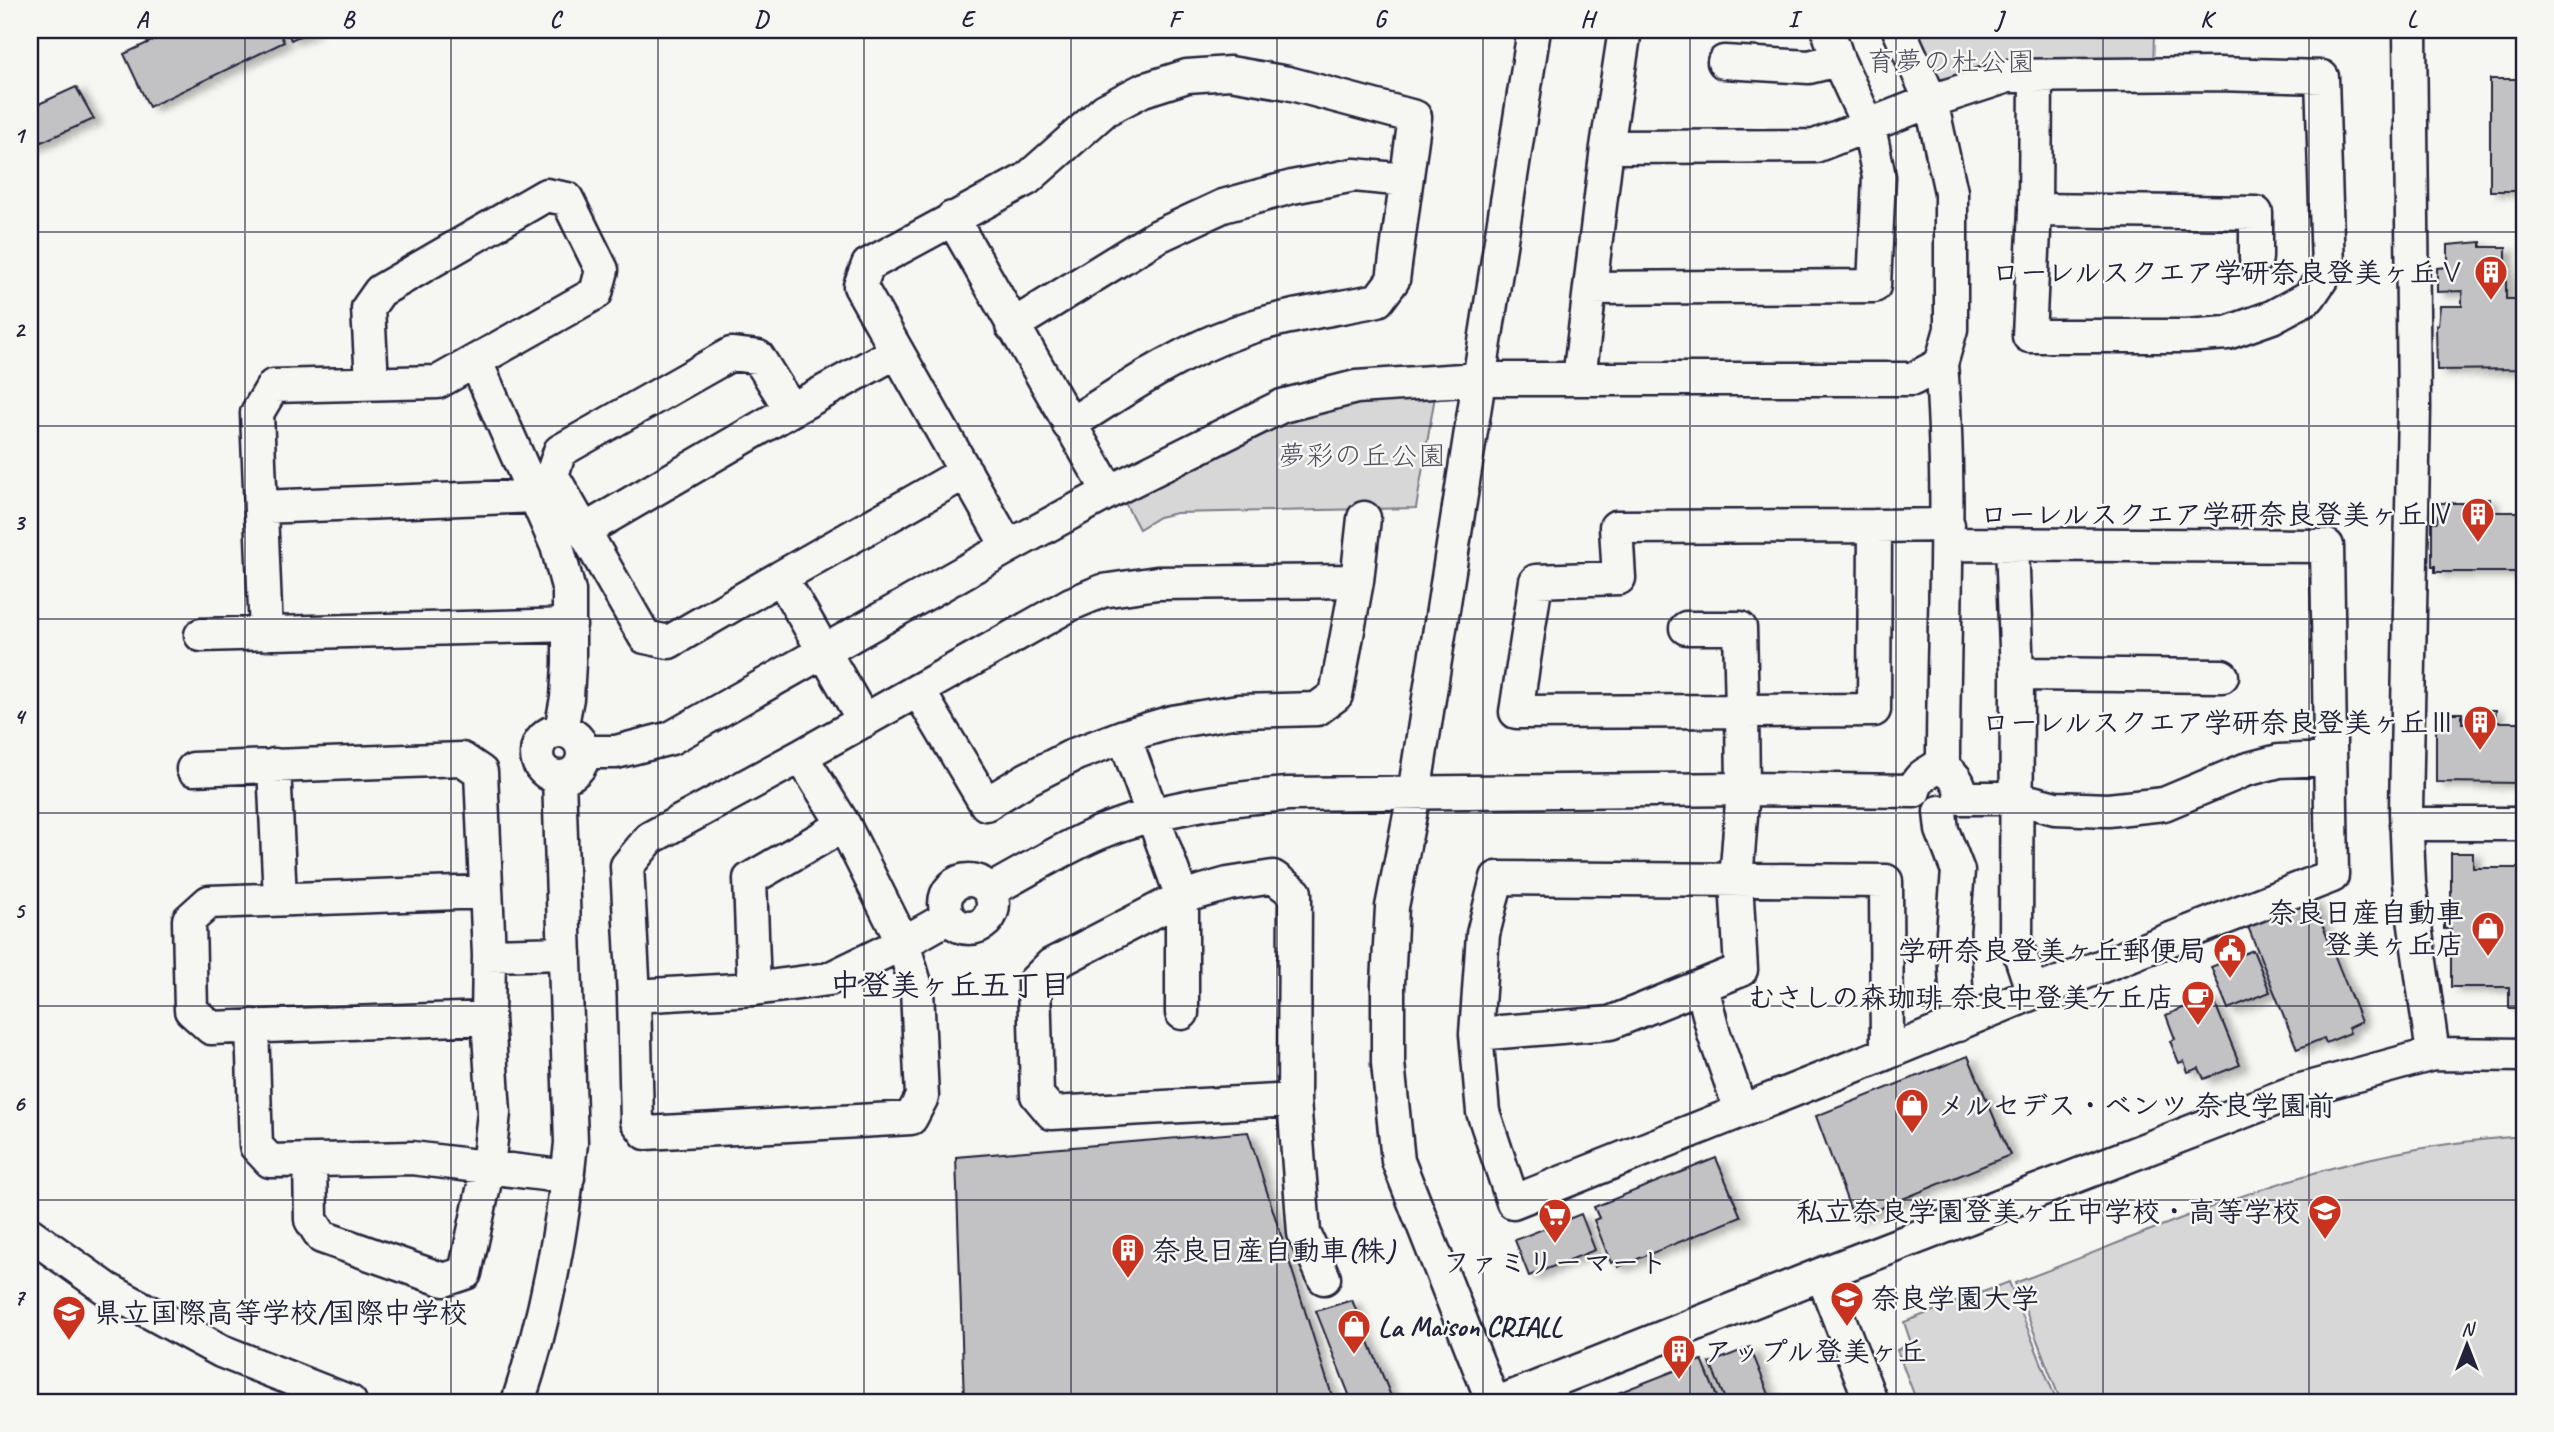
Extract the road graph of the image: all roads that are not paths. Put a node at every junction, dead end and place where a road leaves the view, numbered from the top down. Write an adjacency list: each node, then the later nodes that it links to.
1 (1534, 30): 21 (street)
2 (1625, 30): 11 (street)
3 (1828, 30): 6 (street)
4 (1899, 30): 9 (street)
5 (2410, 30): 63 (street)
6 (1838, 60): 7 (street); 10 (street)
7 (1724, 62)
8 (2036, 77): 9 (street); 13 (street); 13 (street)
9 (1931, 101): 10 (street); 20 (street)
10 (1869, 127): 11 (street); 16 (street)
11 (1607, 148): 16 (street)
12 (1406, 180): 14 (street); 17 (street); 25 (street)
13 (2035, 211): 15 (street)
14 (952, 218): 17 (street); 18 (street)
15 (2256, 258)
16 (1590, 288): 22 (street)
17 (1012, 326): 25 (street)
18 (896, 352): 24 (street); 26 (street)
19 (476, 362): 23 (street); 23 (street); 28 (street)
20 (1941, 364): 22 (street); 33 (street)
21 (1478, 379): 22 (street); 27 (street); 59 (street)
22 (1579, 379)
23 (372, 382): 29 (street)
24 (791, 410): 32 (street); 32 (street)
25 (1069, 425): 27 (street)
26 (966, 472): 35 (street); 36 (street)
27 (1109, 492): 35 (street)
28 (536, 496): 29 (street); 38 (street)
29 (261, 507): 40 (street)
30 (1364, 518): 37 (street)
31 (1875, 526): 33 (street); 46 (street); 46 (street)
32 (585, 530): 36 (street)
33 (1947, 535): 34 (street); 54 (street)
34 (2012, 545): 43 (street); 52 (street)
35 (1008, 547): 42 (street)
36 (781, 577): 42 (street)
37 (1357, 581): 45 (street); 49 (street)
38 (570, 625): 40 (street); 48 (street)
39 (1686, 628): 46 (street)
40 (266, 634): 41 (street)
41 (201, 635)
42 (824, 652): 47 (street); 50 (street)
43 (2017, 674): 44 (street); 60 (street)
44 (2222, 676)
45 (918, 690): 47 (street); 49 (street)
46 (1742, 711): 57 (street)
47 (864, 721): 51 (street)
48 (561, 730): 50 (street); 56 (street)
49 (1124, 736): 62 (street)
50 (583, 752): 56 (street)
51 (801, 756): 65 (street); 76 (street)
52 (2328, 759): 60 (street); 75 (street)
53 (274, 765): 55 (street); 67 (street); 69 (street)
54 (1940, 766): 58 (street); 61 (street)
55 (193, 769)
56 (559, 777): 71 (street)
57 (1743, 789): 58 (street); 59 (street); 66 (street)
58 (1914, 791): 61 (street)
59 (1414, 794): 62 (street); 95 (street)
60 (2016, 798): 61 (street); 75 (street)
61 (1950, 805): 79 (street)
62 (1153, 815): 68 (street); 70 (street)
63 (2406, 824): 64 (street); 83 (street)
64 (2524, 824)
65 (844, 825): 70 (street); 74 (street)
66 (1736, 881): 73 (street); 81 (street); 82 (street)
67 (485, 892): 69 (street); 72 (street)
68 (1182, 897): 77 (street); 85 (street); 85 (street)
69 (280, 899): 80 (street)
70 (903, 943): 74 (street); 76 (street)
71 (565, 953): 72 (street); 89 (street)
72 (489, 955): 78 (street)
73 (1702, 986): 81 (street); 86 (street)
74 (754, 989): 76 (street)
75 (2033, 993): 79 (street)
76 (634, 996)
77 (1182, 1013)
78 (488, 1018): 80 (street); 88 (street)
79 (1958, 1025): 82 (street)
80 (252, 1026): 87 (street)
81 (1476, 1034): 86 (street)
82 (1887, 1053): 86 (street)
83 (2433, 1054): 84 (street); 91 (street)
84 (2524, 1055)
85 (1294, 1100): 92 (street)
86 (1741, 1111)
87 (310, 1162): 88 (street); 88 (street)
88 (488, 1167): 89 (street)
89 (568, 1177): 94 (street)
90 (30, 1234): 93 (street)
91 (1822, 1274): 96 (street); 97 (street)
92 (1324, 1278)
93 (350, 1402)
94 (519, 1402)
95 (1493, 1402)
96 (1500, 1402)
97 (1871, 1402)

